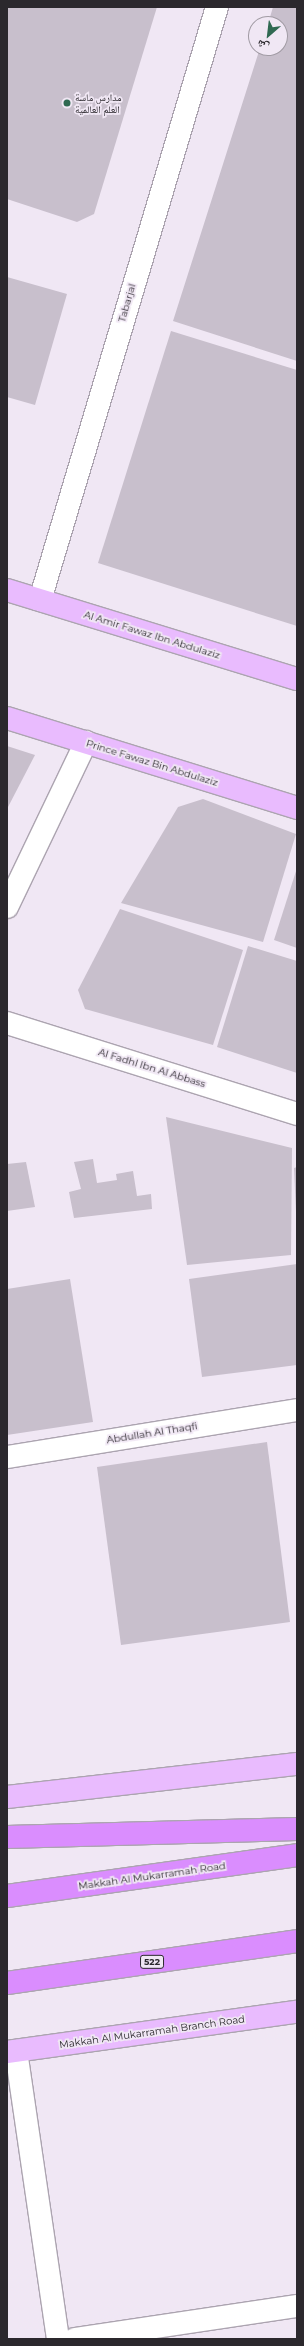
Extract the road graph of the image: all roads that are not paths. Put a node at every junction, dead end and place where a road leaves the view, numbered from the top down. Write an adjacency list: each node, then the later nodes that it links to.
1 (217, 7): 3 (street, Tabarjal)
2 (7, 590): 3 (main road, Al Amir Fawaz Ibn Abdulaziz)
3 (40, 600): 4 (main road, Al Amir Fawaz Ibn Abdulaziz)
4 (297, 679)
5 (7, 718): 6 (main road, Prince Fawaz Bin Abdulaziz)
6 (86, 742): 7 (main road, Prince Fawaz Bin Abdulaziz); 8 (street)
7 (297, 808)
8 (7, 907)
9 (7, 1023): 10 (street, Al Fadhl Ibn Al Abbass)
10 (297, 1114)
11 (297, 1410): 12 (street, Abdullah Al Thaqfi)
12 (7, 1457)
13 (297, 1764): 14 (main road)
14 (7, 1797)
15 (297, 1829): 16 (highway)
16 (7, 1837)
17 (297, 1855): 18 (highway, Makkah Al Mukarramah Road)
18 (7, 1896)
19 (297, 1941): 20 (highway, 522)
20 (7, 1983)
21 (297, 2012): 22 (main road, Makkah Al Mukarramah Branch Road)
22 (12, 2051): 24 (street)
23 (297, 2306): 25 (street)
24 (58, 2339)
25 (75, 2339)

